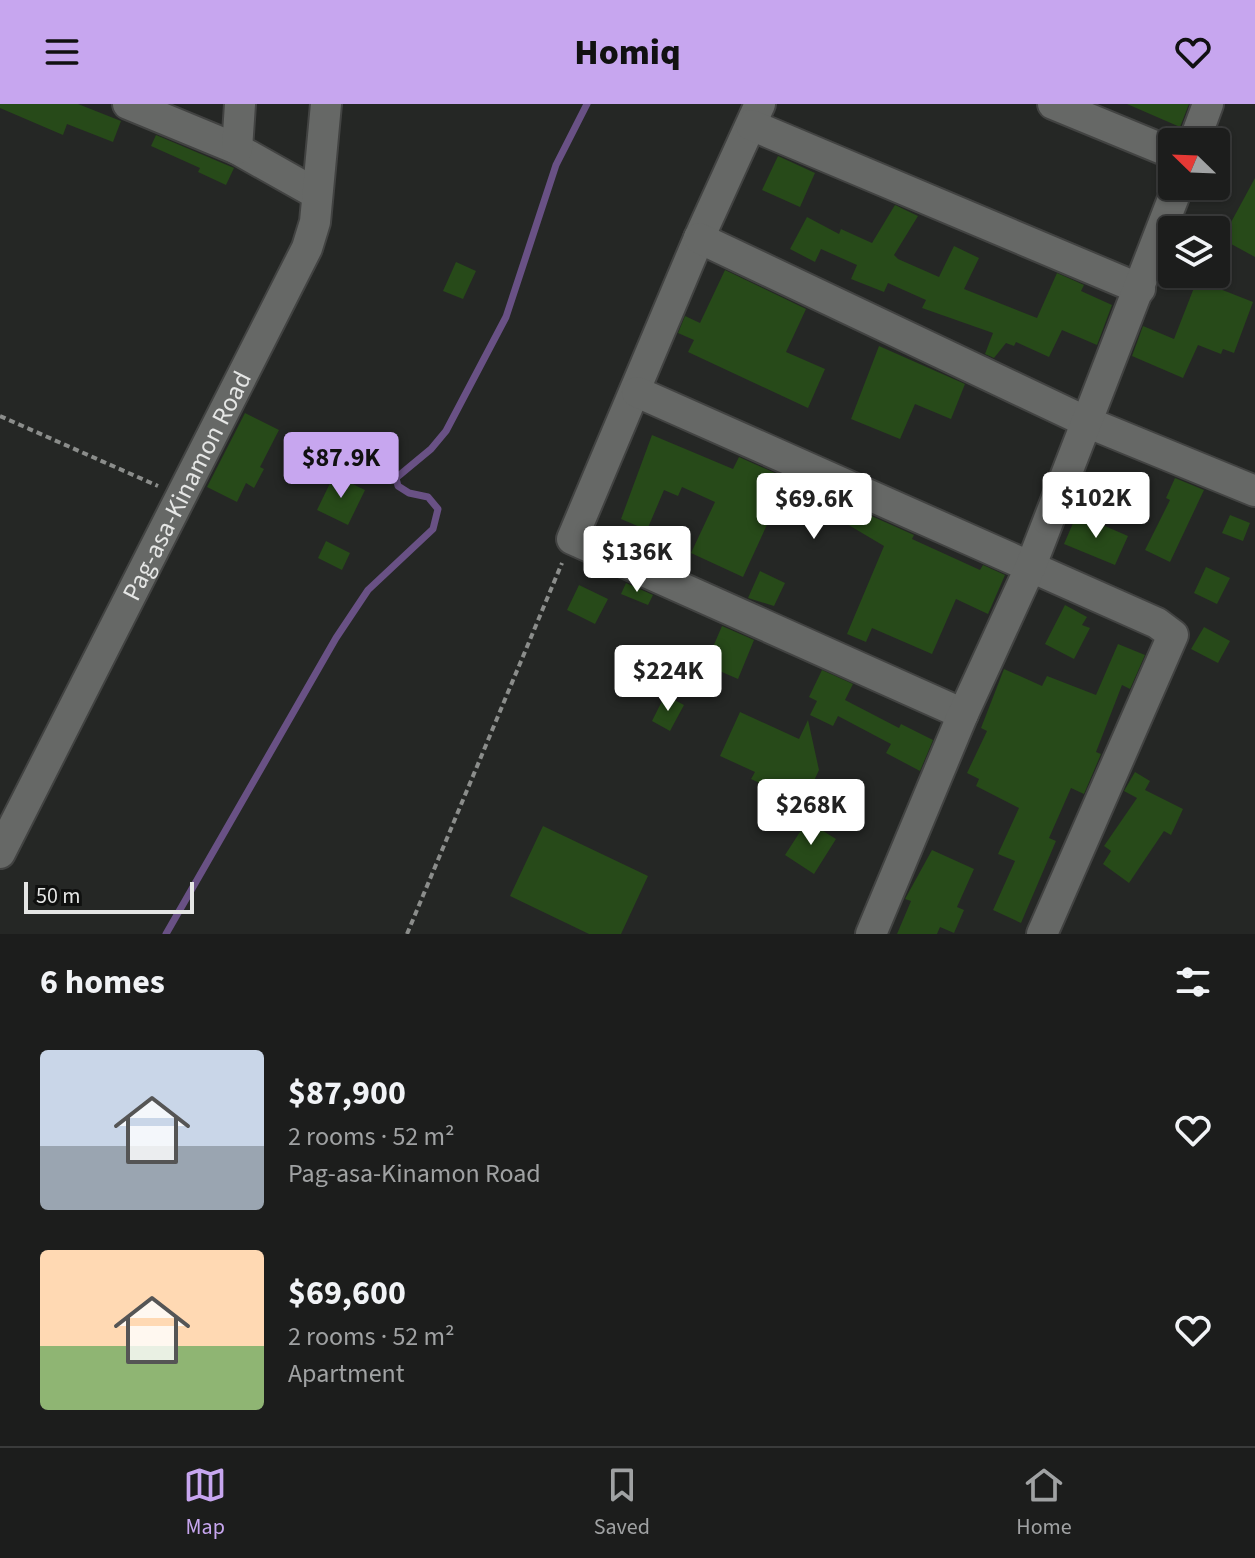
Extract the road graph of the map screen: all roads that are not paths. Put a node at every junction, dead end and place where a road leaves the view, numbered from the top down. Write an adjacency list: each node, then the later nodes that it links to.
1 (128, 104): 9 (street)
2 (240, 104): 9 (street)
3 (326, 104): 10 (street, Pag-asa-Kinamon Road)
4 (1053, 104): 8 (street)
5 (1208, 104): 7 (street)
6 (756, 115): 12 (street); 13 (street)
7 (1199, 128)
8 (1158, 147)
9 (237, 149): 10 (street)
10 (317, 194): 19 (street, Pag-asa-Kinamon Road)
11 (1173, 200): 13 (street)
12 (699, 238): 14 (street); 15 (street)
13 (1140, 289): 15 (street)
14 (637, 392): 17 (street); 18 (street)
15 (1089, 423): 16 (street); 17 (street)
16 (1255, 491)
17 (1030, 568): 18 (street); 21 (street)
18 (963, 714): 20 (street)
19 (0, 853)
20 (871, 934)
21 (1042, 934)

